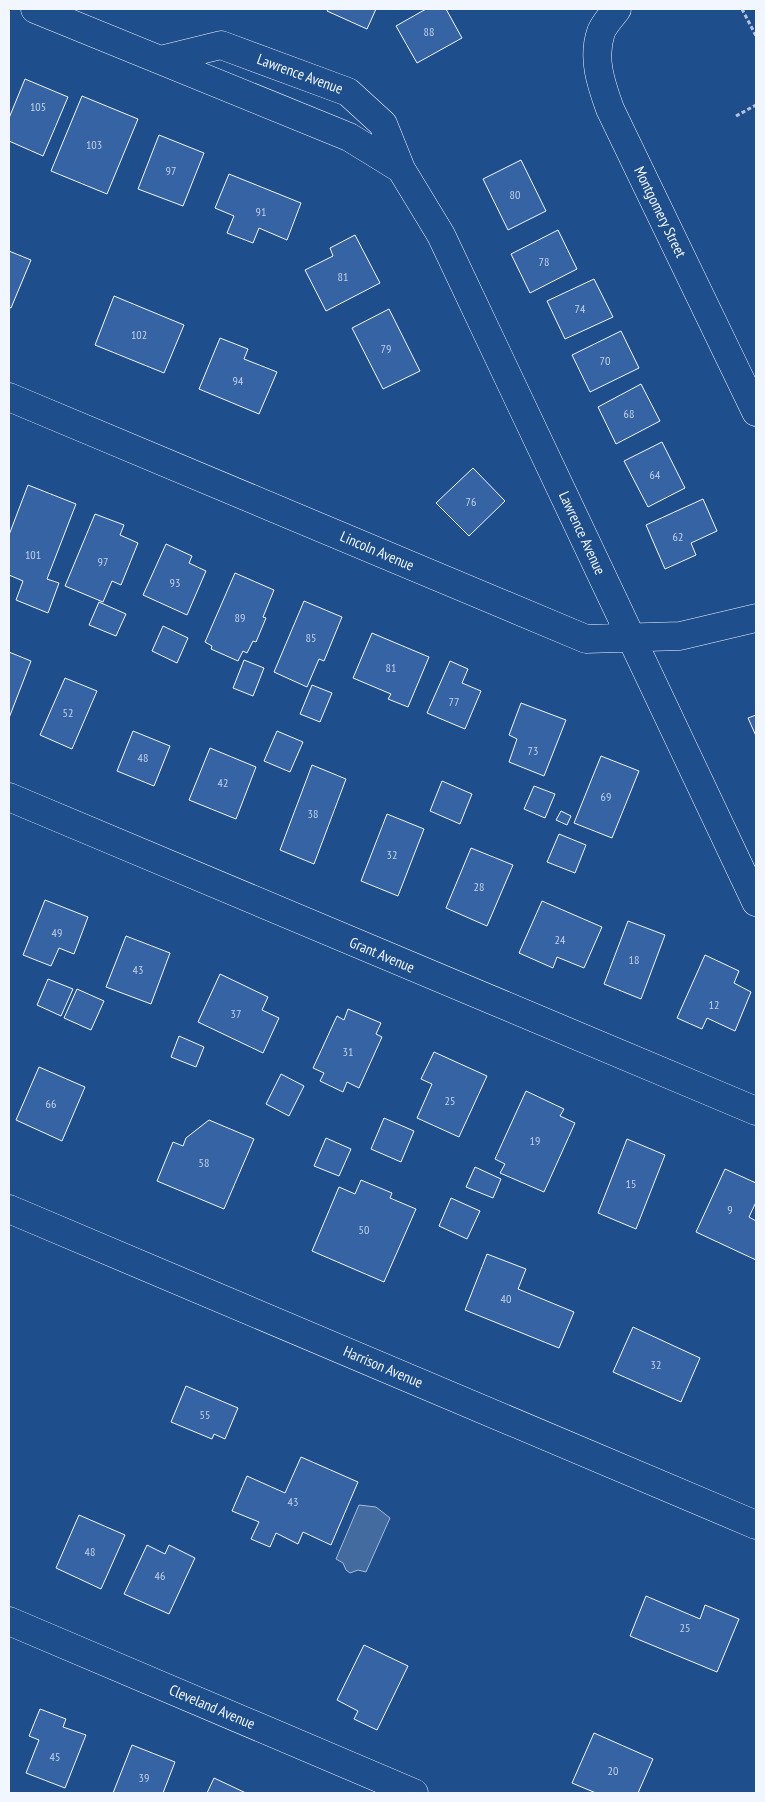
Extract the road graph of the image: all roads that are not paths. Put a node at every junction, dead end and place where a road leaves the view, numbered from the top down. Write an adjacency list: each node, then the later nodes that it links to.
1 (35, 9): 3 (street, Lawrence Avenue)
2 (617, 9): 6 (street, Montgomery Street)
3 (160, 60): 4 (street, Lawrence Avenue); 4 (street, Lawrence Avenue)
4 (401, 169): 8 (street, Lawrence Avenue)
5 (9, 397): 8 (street, Lincoln Avenue)
6 (756, 412)
7 (756, 618): 8 (street, Lincoln Avenue)
8 (632, 638): 10 (street, Lawrence Avenue)
9 (9, 797): 11 (street, Grant Avenue)
10 (756, 902)
11 (756, 1111)
12 (9, 1209): 13 (street, Harrison Avenue)
13 (756, 1526)
14 (9, 1622): 15 (street, Cleveland Avenue)
15 (414, 1793)

